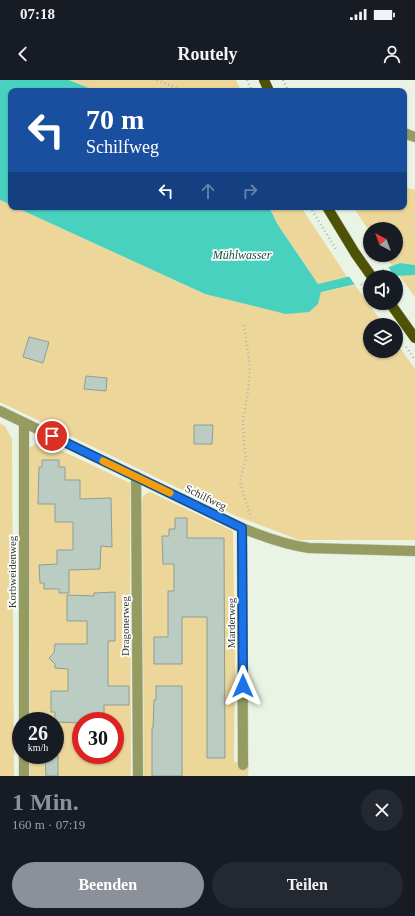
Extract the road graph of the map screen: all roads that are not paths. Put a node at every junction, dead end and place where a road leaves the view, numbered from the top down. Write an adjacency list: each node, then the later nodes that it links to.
1 (329, 210): 2 (main road)
2 (367, 270)
3 (395, 310): 4 (main road)
4 (415, 338)
5 (0, 411): 6 (street, Schilfweg)
6 (24, 423): 7 (street, Schilfweg); 10 (street, Korbweidenweg)
7 (136, 476): 8 (street, Schilfweg); 14 (street, Dragonerweg)
8 (242, 528): 9 (street, Schilfweg); 12 (street, Marderweg)
9 (415, 551)
10 (24, 712)
11 (24, 764): 13 (street)
12 (243, 765)
13 (24, 776)
14 (138, 776)

